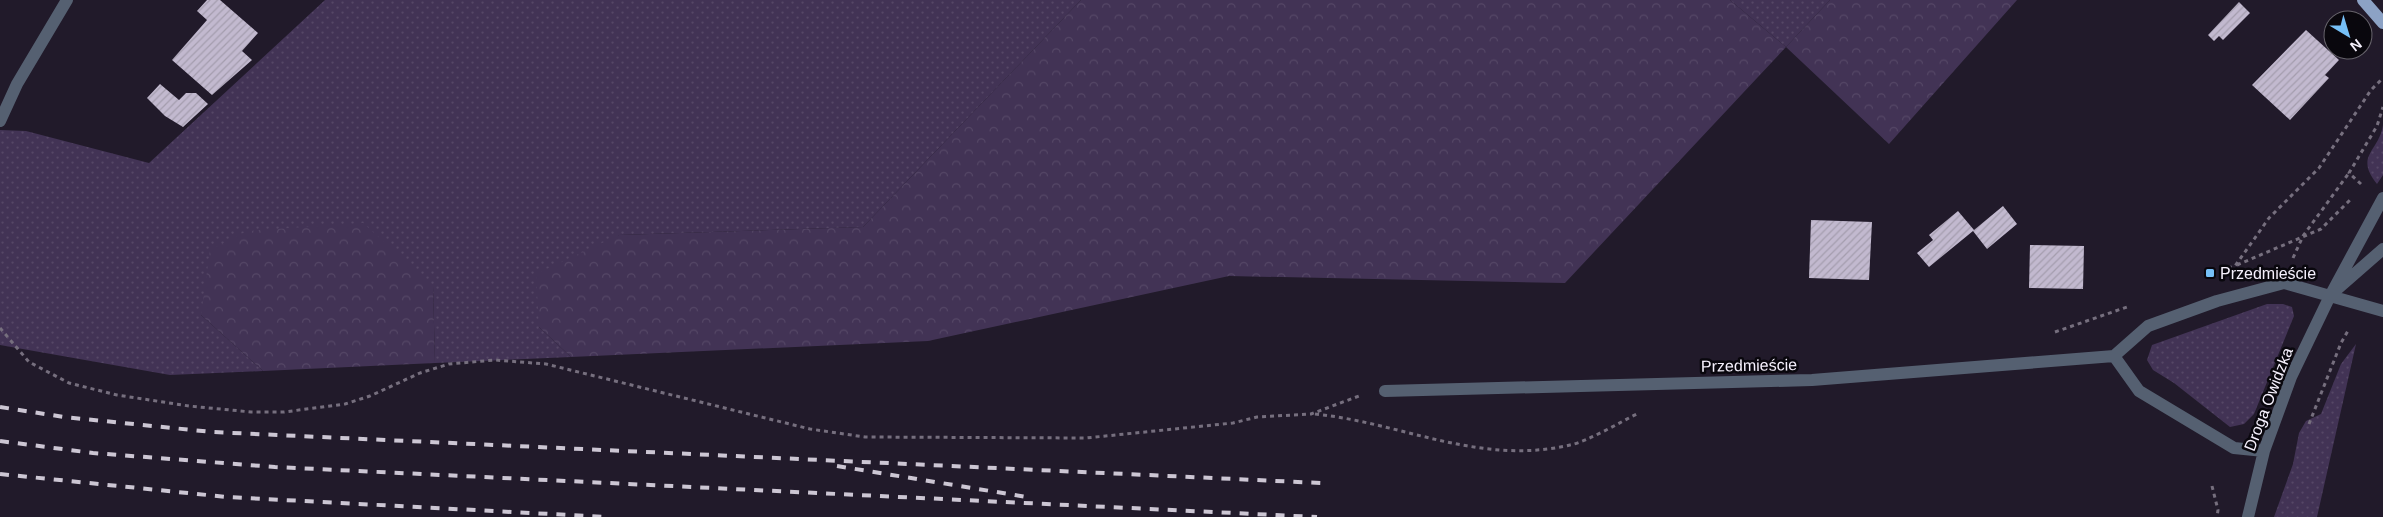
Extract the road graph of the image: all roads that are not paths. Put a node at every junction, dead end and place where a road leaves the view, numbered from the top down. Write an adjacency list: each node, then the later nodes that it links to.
1 (67, 0): 4 (street)
2 (2363, 0): 3 (main road)
3 (2383, 23)
4 (0, 120)
5 (2383, 198): 7 (street, Droga Owidzka)
6 (2383, 248): 7 (street, Droga Owidzka)
7 (2330, 296): 8 (street); 9 (street); 11 (street, Droga Owidzka)
8 (2383, 311)
9 (2114, 356): 10 (street, Przedmieście); 11 (street)
10 (1385, 391)
11 (2264, 450): 12 (street, Droga Owidzka)
12 (2248, 517)

